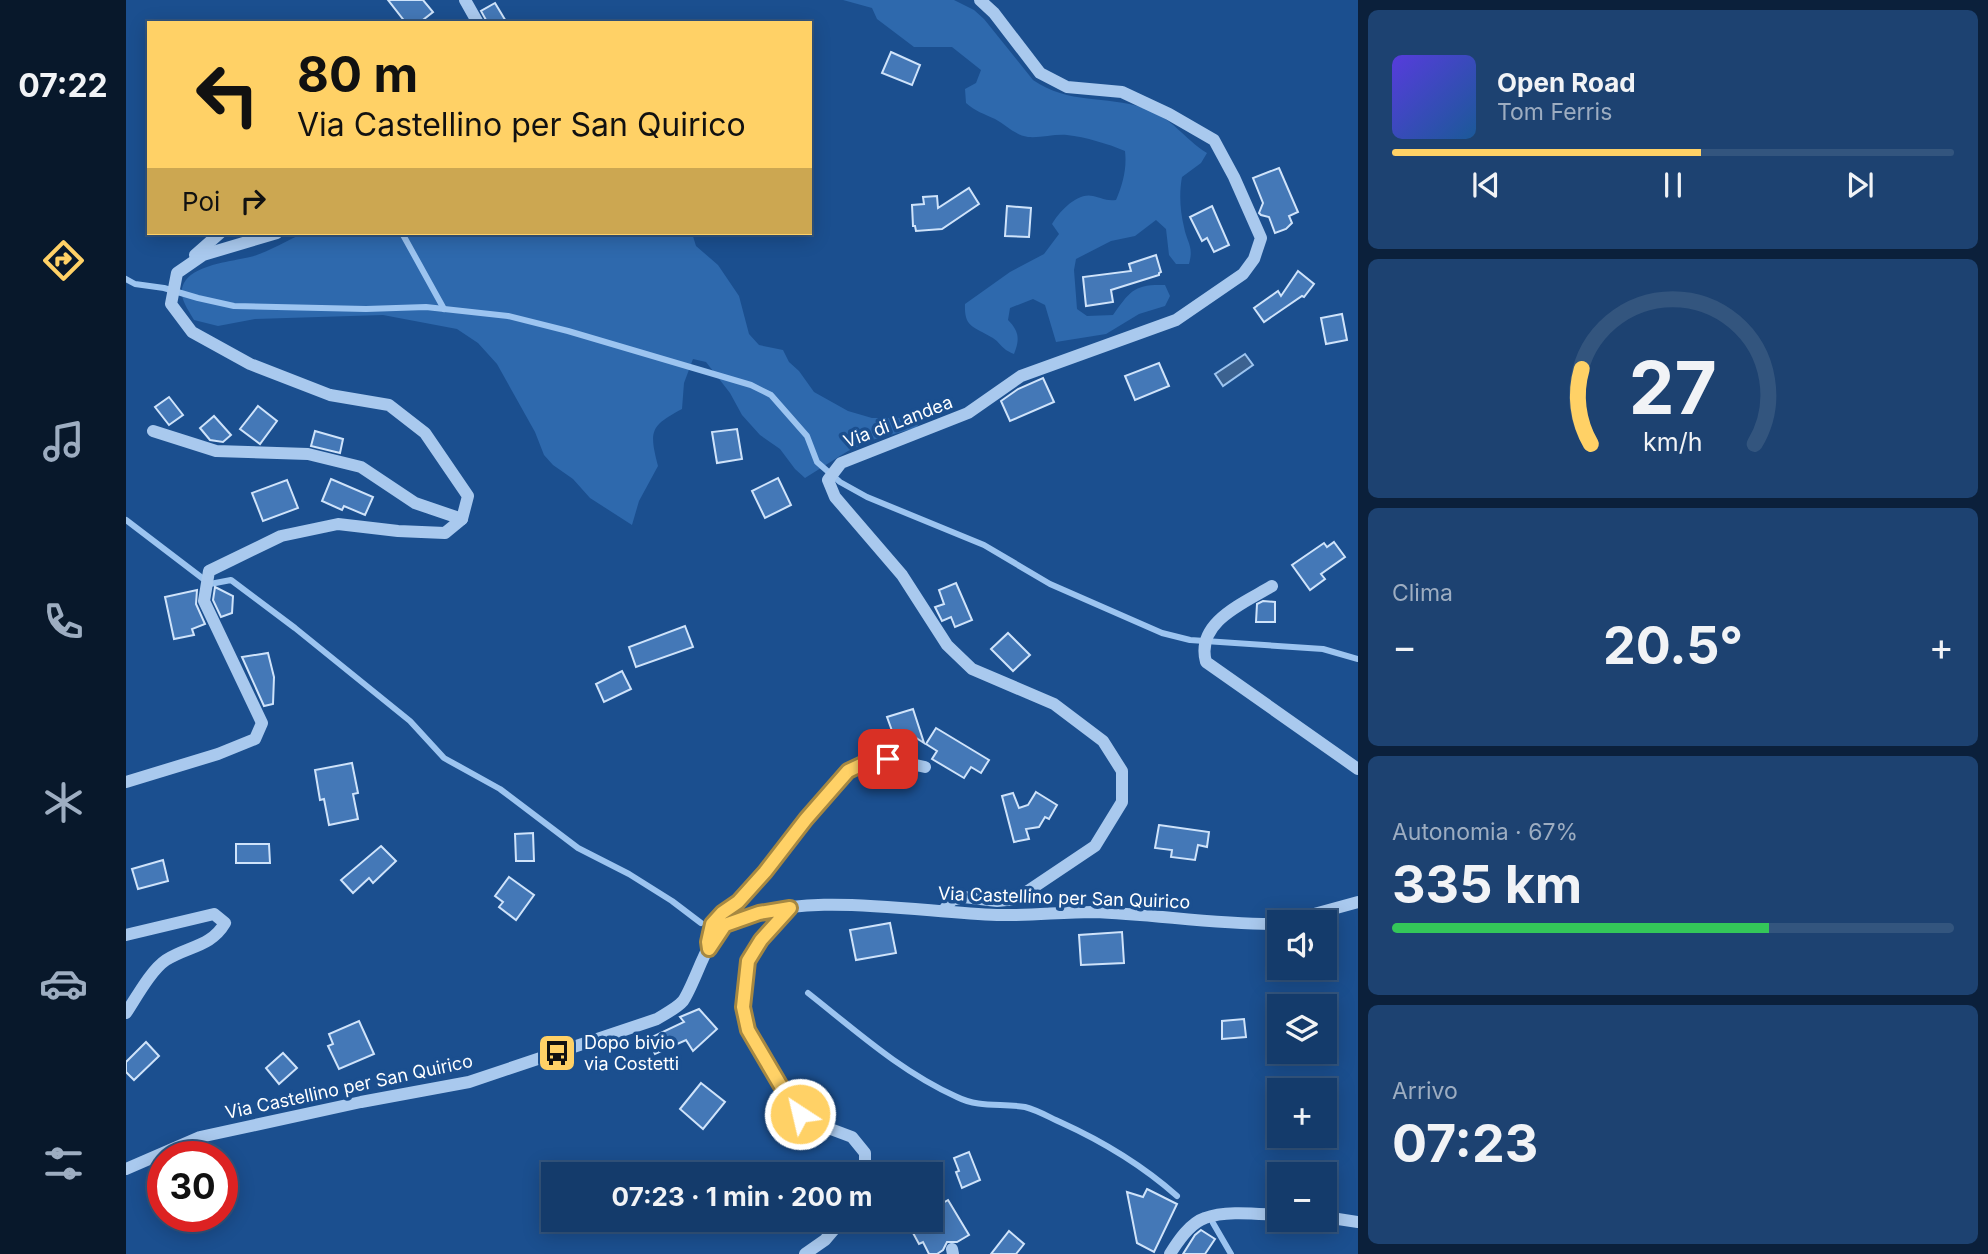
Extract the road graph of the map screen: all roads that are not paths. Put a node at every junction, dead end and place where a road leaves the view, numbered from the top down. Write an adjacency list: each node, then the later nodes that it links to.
1 (465, 0): 3 (street)
2 (980, 0): 16 (street, Via di Landea)
3 (477, 21)
4 (218, 235): 6 (street)
5 (270, 235): 6 (street)
6 (190, 264): 8 (street)
7 (153, 431): 8 (street)
8 (463, 519): 12 (street)
9 (1272, 586): 11 (street)
10 (925, 767): 19 (street)
11 (1358, 769)
12 (126, 782)
13 (1358, 902): 15 (street)
14 (790, 908): 16 (street, Via Castellino per San Quirico); 19 (street, Via Castellino per San Quirico); 21 (street)
15 (1329, 910)
16 (943, 911): 17 (street, Via Castellino per San Quirico)
17 (1267, 923)
18 (126, 935): 20 (street)
19 (709, 949): 22 (street, Via Castellino per San Quirico)
20 (126, 1013)
21 (865, 1162)
22 (126, 1170)
23 (1267, 1215): 28 (street)
24 (1337, 1219): 25 (street)
25 (1358, 1222)
26 (832, 1232): 27 (street)
27 (805, 1254)
28 (1170, 1254)

